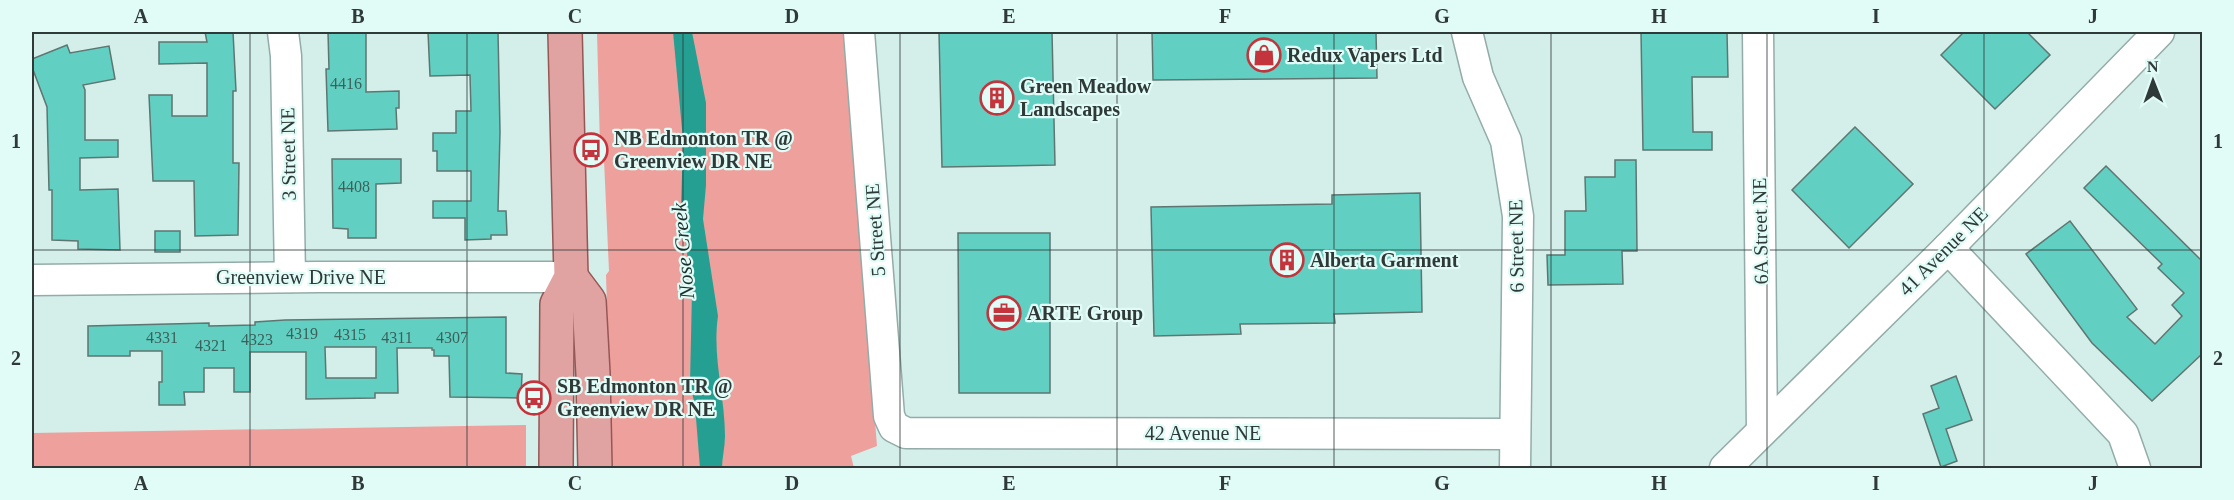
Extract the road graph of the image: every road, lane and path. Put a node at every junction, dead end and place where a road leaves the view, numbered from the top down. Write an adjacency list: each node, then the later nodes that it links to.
1 (284, 32): 8 (street, 3 Street NE)
2 (566, 32): 9 (main road)
3 (860, 32): 11 (street, 5 Street NE)
4 (1467, 32): 13 (street, 6 Street NE)
5 (1758, 32): 12 (street, 6A Street NE)
6 (2159, 32): 7 (street, 41 Avenue NE)
7 (1948, 248): 12 (street, 41 Avenue NE); 18 (street)
8 (290, 277): 9 (street, Greenview Drive NE); 10 (street, Greenview Drive NE)
9 (572, 278): 14 (main road); 15 (main road)
10 (32, 280)
11 (894, 427): 13 (street, 42 Avenue NE)
12 (1762, 430): 17 (street, 41 Avenue NE)
13 (1514, 434): 16 (street, 6 Street NE)
14 (556, 468)
15 (595, 468)
16 (1515, 468)
17 (1725, 468)
18 (2136, 468)

